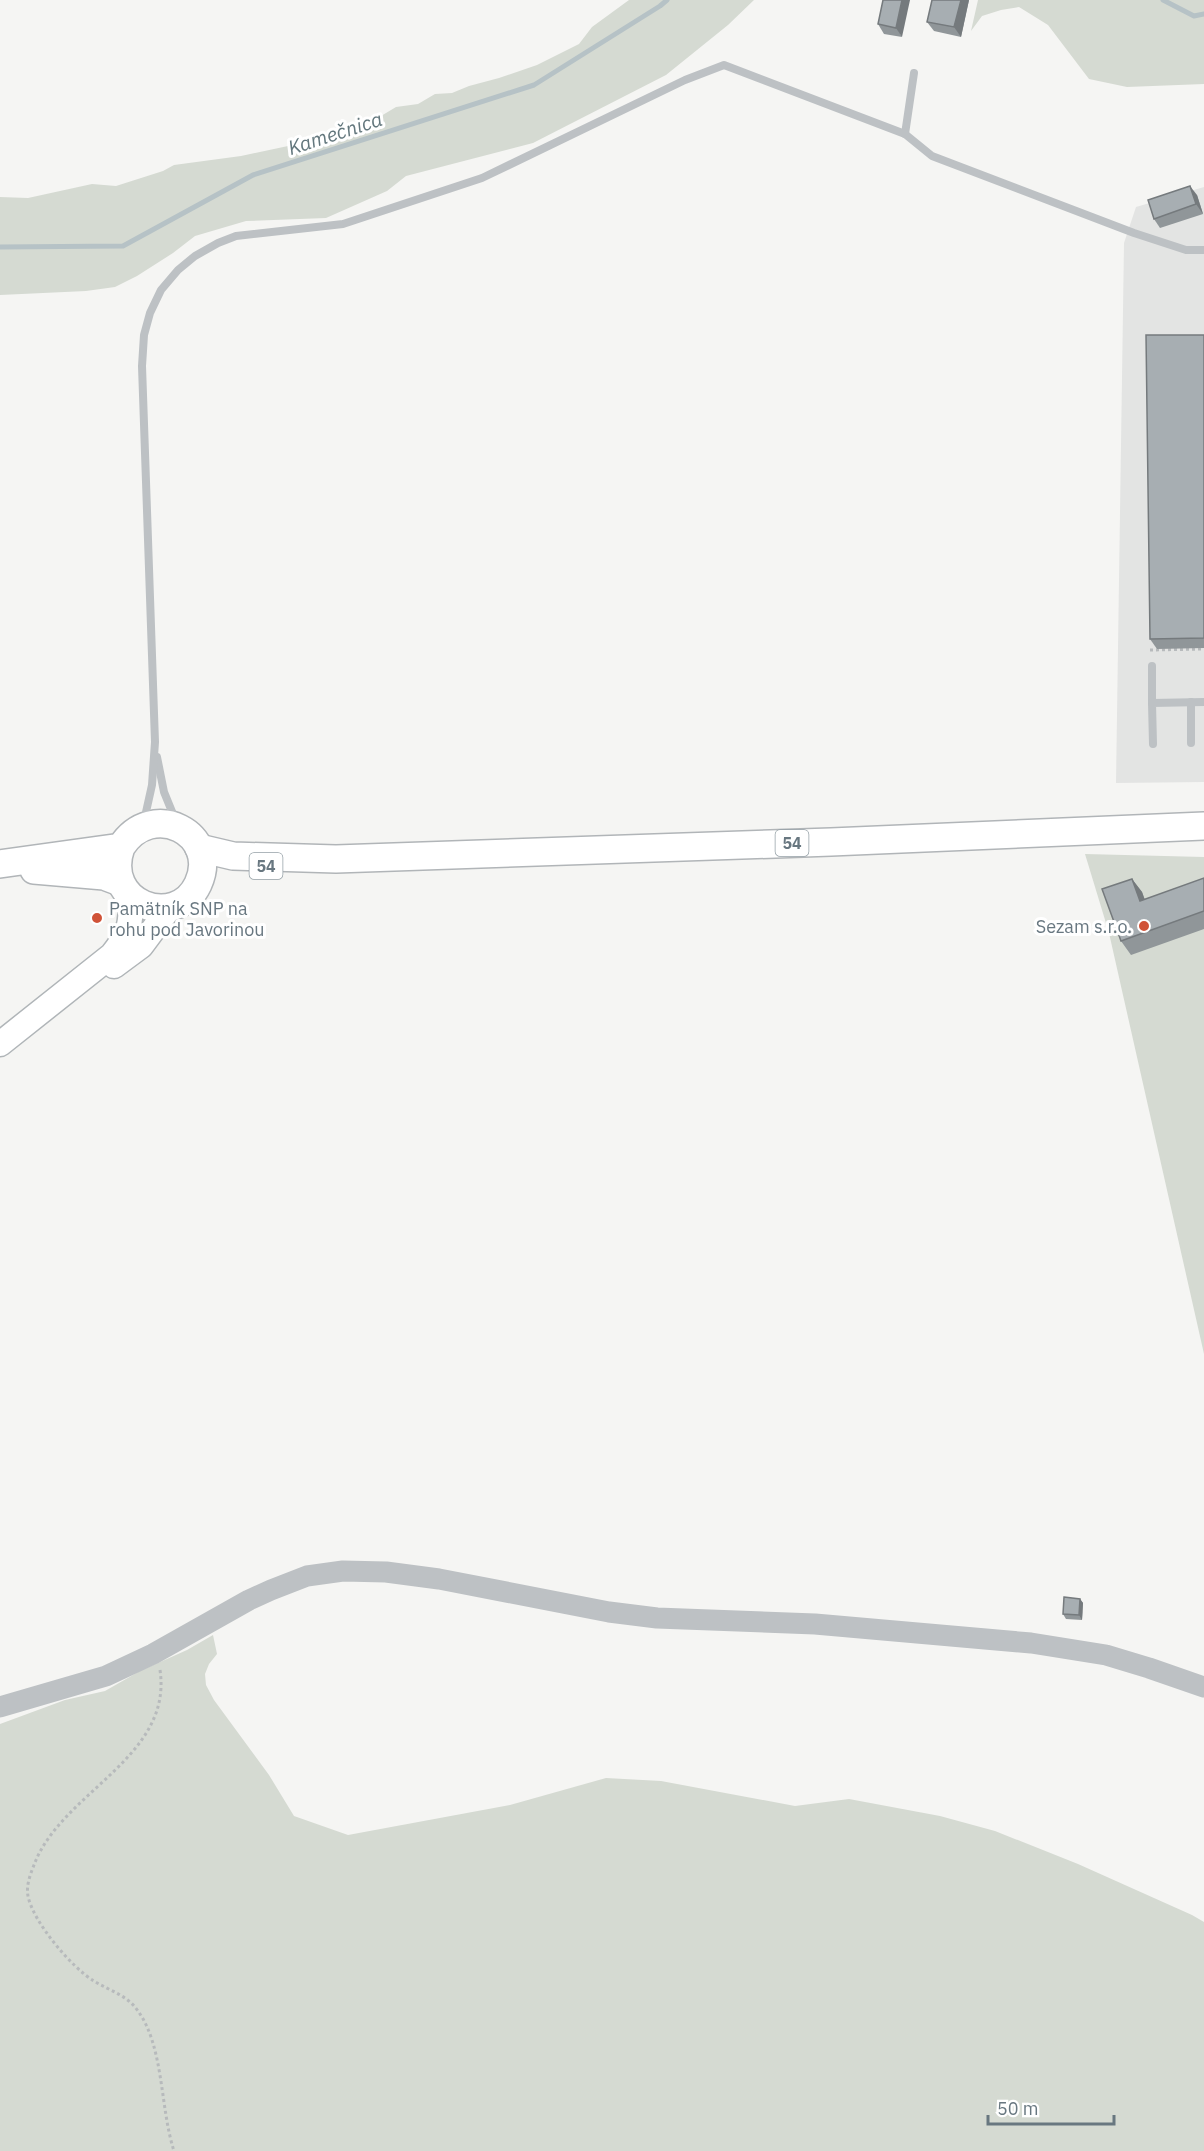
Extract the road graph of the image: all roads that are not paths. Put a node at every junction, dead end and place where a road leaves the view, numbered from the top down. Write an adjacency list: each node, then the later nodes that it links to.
1 (914, 72): 2 (lane)
2 (905, 134): 3 (lane); 8 (lane)
3 (1204, 250)
4 (1152, 666): 7 (lane)
5 (1191, 702): 6 (lane); 7 (lane); 9 (lane)
6 (1204, 702)
7 (1152, 703): 10 (lane)
8 (155, 742): 11 (lane); 13 (lane)
9 (1191, 743)
10 (1153, 744)
11 (143, 826): 13 (main road); 14 (main road)
12 (1204, 826): 16 (main road, 54)
13 (179, 827): 15 (main road)
14 (121, 847): 17 (main road); 19 (main road)
15 (199, 848): 16 (main road, 54); 18 (main road)
16 (336, 859): 18 (main road, 54)
17 (0, 865): 19 (main road)
18 (198, 884): 20 (main road, 54)
19 (125, 889): 20 (main road); 21 (main road)
20 (170, 907): 21 (main road)
21 (51, 1005): 22 (main road)
22 (0, 1044)
23 (1204, 1687): 24 (street)
24 (0, 1707)

